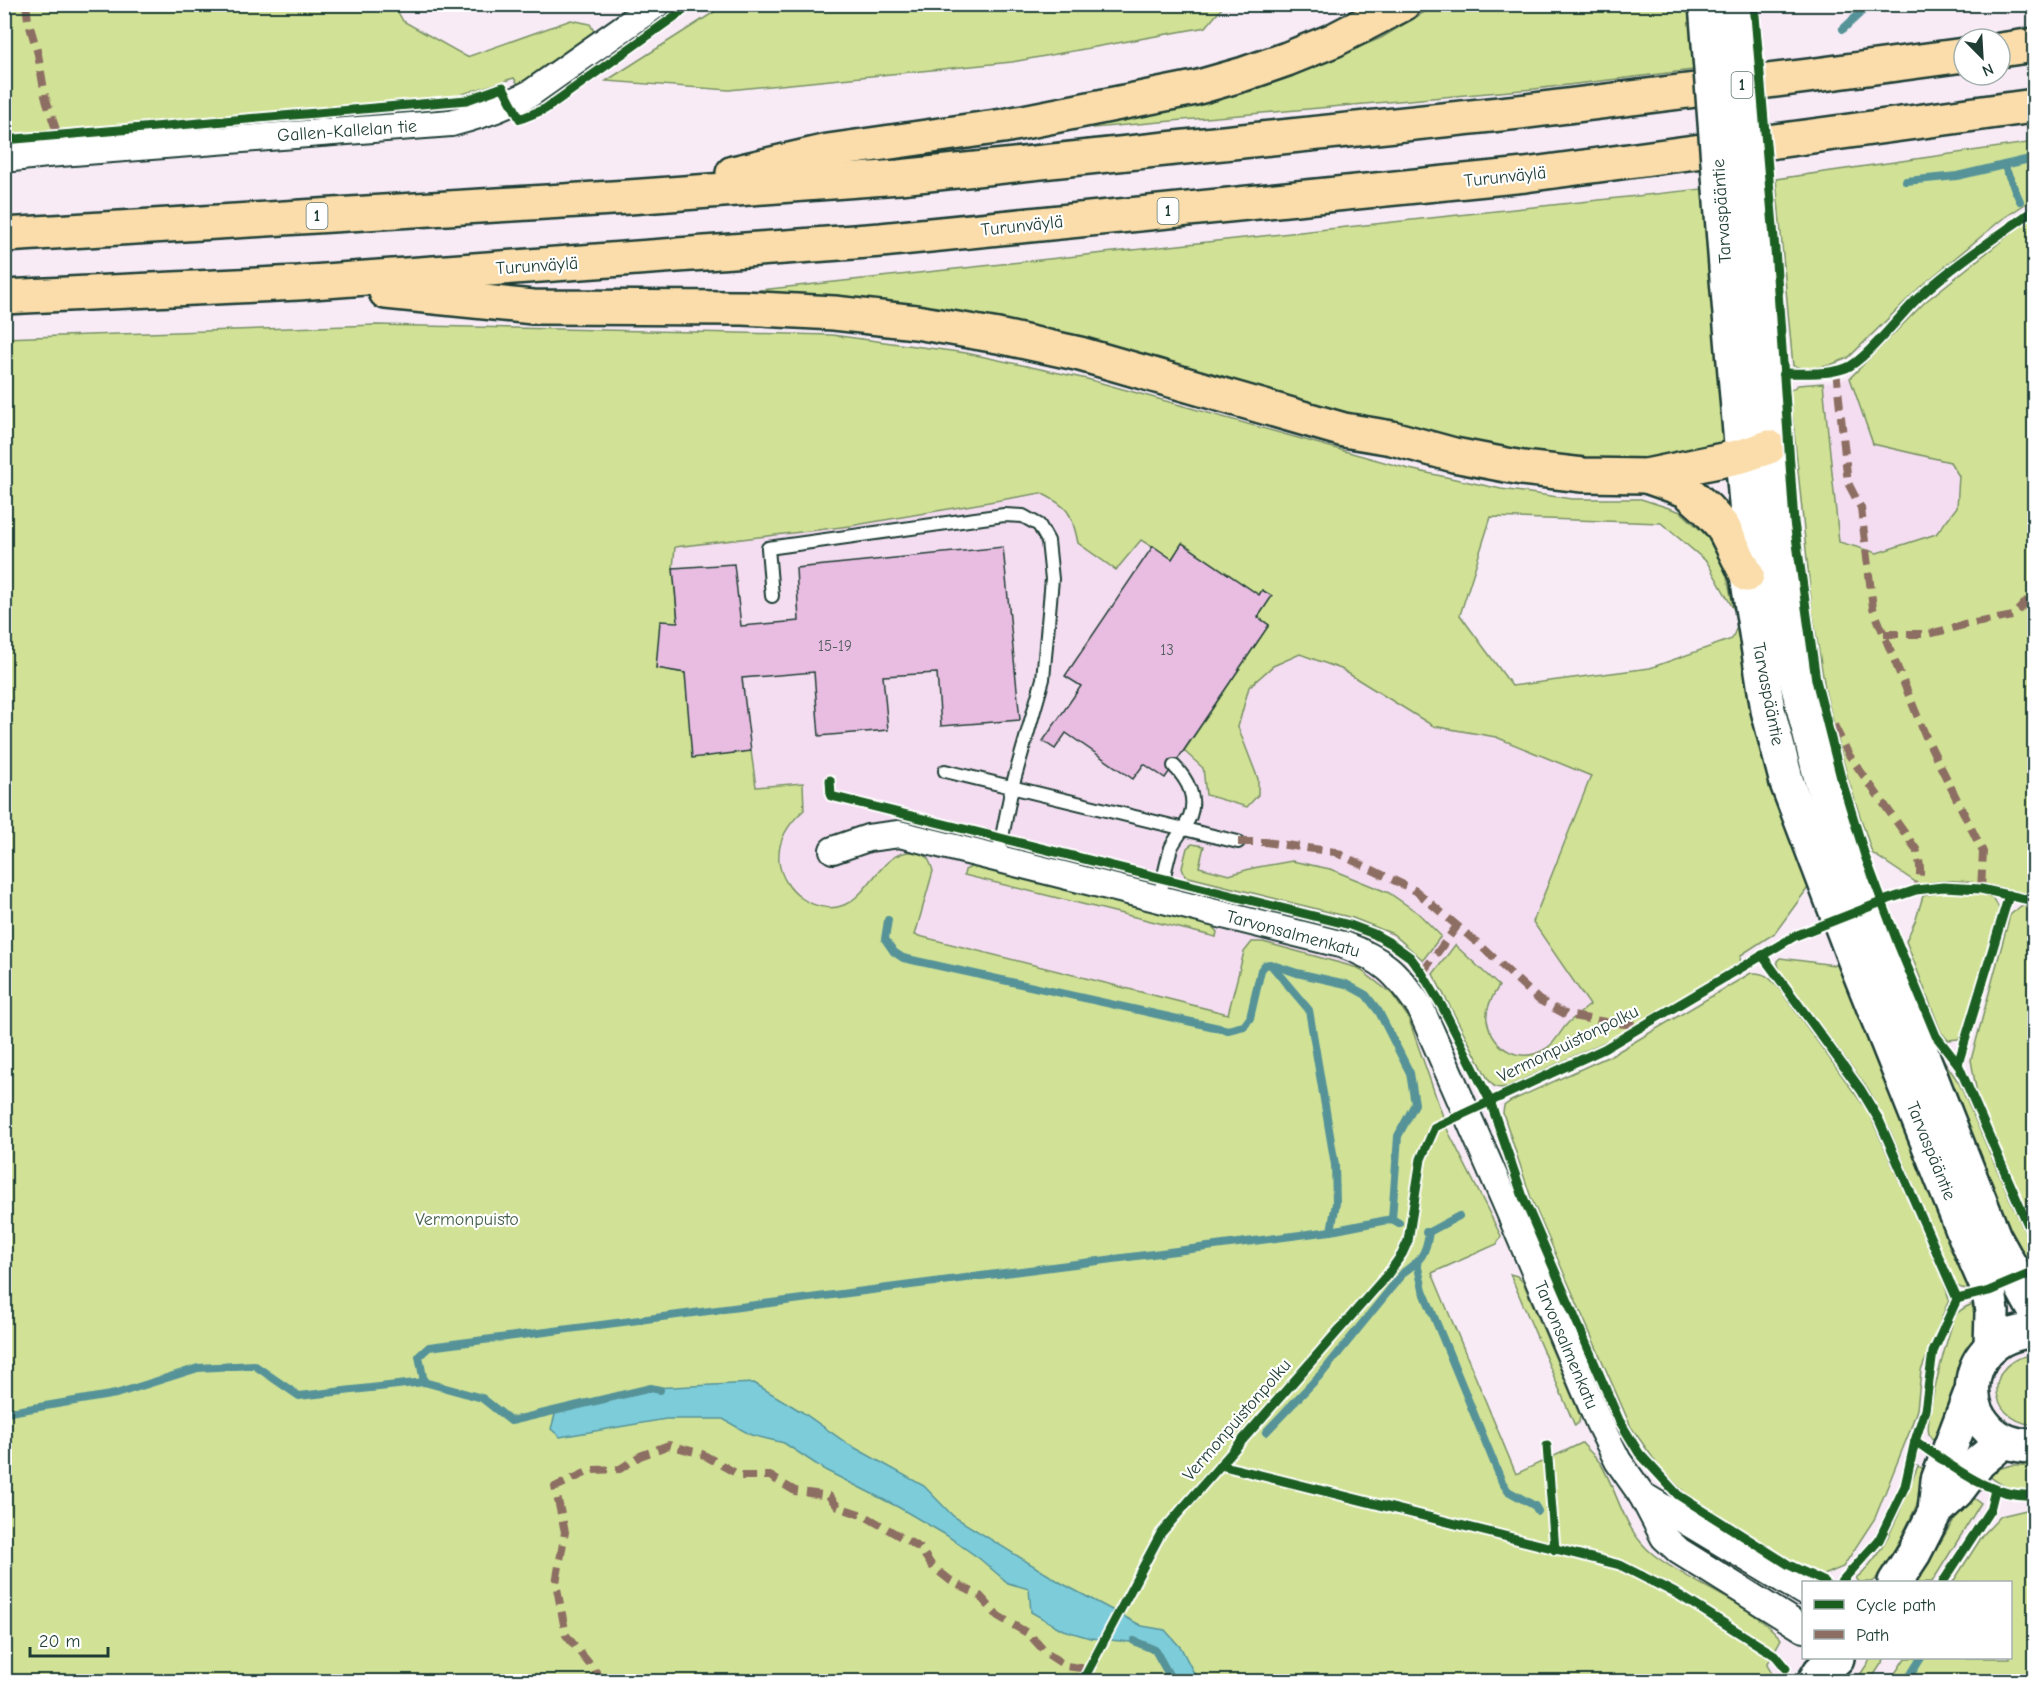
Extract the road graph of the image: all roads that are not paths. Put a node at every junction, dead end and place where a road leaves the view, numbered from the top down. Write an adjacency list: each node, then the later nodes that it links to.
1 (657, 4): 9 (street, Gallen-Kallelan tie)
2 (1403, 4): 10 (highway)
3 (1706, 4): 12 (main road, Tarvaspääntie, bridge)
4 (1733, 4): 12 (main road, Tarvaspääntie, bridge)
5 (2034, 45): 6 (highway)
6 (2012, 48)
7 (1952, 57): 10 (highway, 1)
8 (2034, 106): 13 (highway, Turunväylä / 1)
9 (4, 159)
10 (629, 197): 11 (highway, 1)
11 (4, 235)
12 (1741, 266): 15 (main road, Tarvaspääntie)
13 (298, 283): 14 (highway, Turunväylä / 1); 16 (highway)
14 (4, 297)
15 (1756, 452): 16 (highway); 17 (main road, Tarvaspääntie); 26 (main road, Tarvaspääntie)
16 (1646, 476): 17 (highway)
17 (1747, 575): 26 (main road, Tarvaspääntie)
18 (772, 596): 21 (lane)
19 (1174, 766): 22 (lane)
20 (945, 771): 21 (lane)
21 (1012, 787): 22 (lane); 25 (lane)
22 (1182, 829): 23 (lane); 27 (lane)
23 (1238, 842)
24 (833, 850): 25 (street, Tarvonsalmenkatu)
25 (998, 857): 27 (street, Tarvonsalmenkatu)
26 (1834, 868): 28 (main road, Tarvaspääntie)
27 (1159, 898): 34 (street, Tarvonsalmenkatu)
28 (1868, 956): 29 (main road, Tarvaspääntie); 31 (main road, Tarvaspääntie)
29 (2034, 1309)
30 (2034, 1331): 31 (main road)
31 (1990, 1346): 32 (main road)
32 (1972, 1390): 33 (main road); 35 (main road)
33 (2019, 1443): 35 (main road)
34 (1642, 1495): 37 (street, Tarvonsalmenkatu); 38 (street, Tarvonsalmenkatu)
35 (1935, 1512): 36 (main road)
36 (1896, 1581)
37 (1802, 1591)
38 (1802, 1628)
39 (1836, 1659): 41 (main road)
40 (1853, 1659): 42 (main road)
41 (1814, 1682)
42 (1847, 1682)

